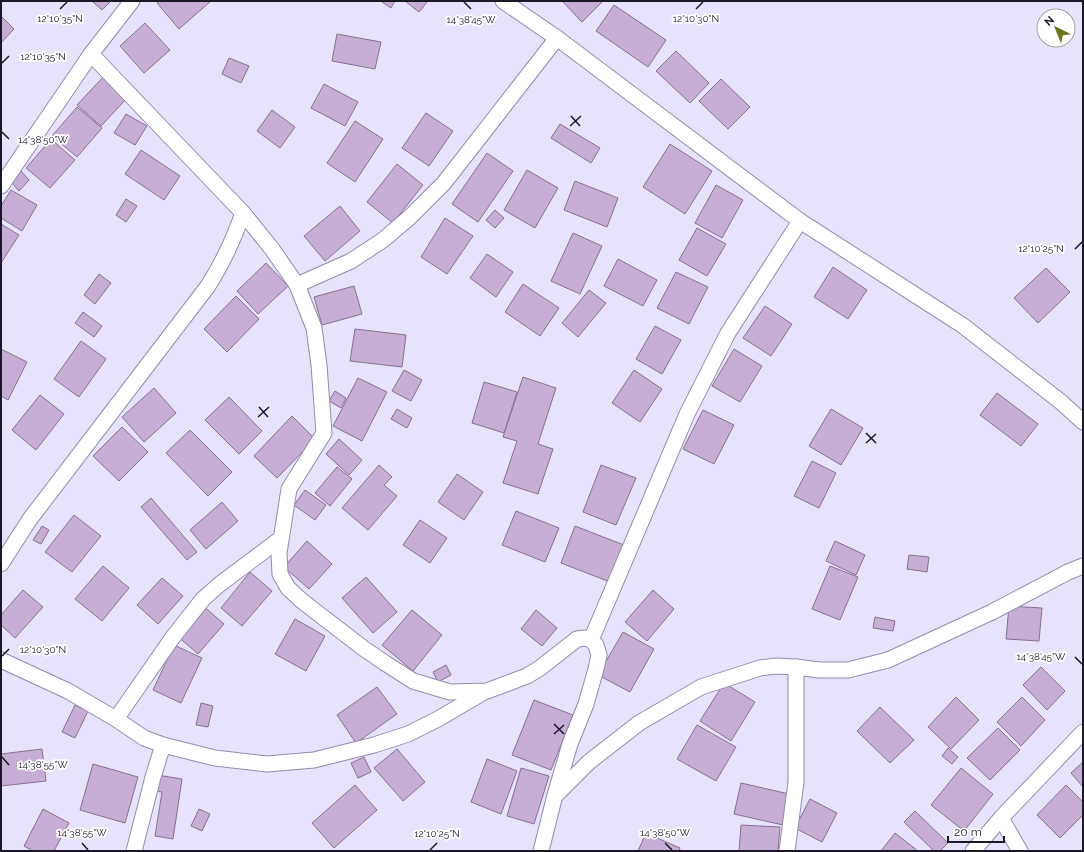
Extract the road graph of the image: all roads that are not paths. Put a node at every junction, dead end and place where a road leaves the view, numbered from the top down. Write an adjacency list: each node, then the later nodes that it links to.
1 (132, 1): 4 (street)
2 (503, 1): 3 (street)
3 (557, 38): 7 (street); 8 (street)
4 (91, 54): 5 (street); 6 (street)
5 (1, 186)
6 (243, 213): 8 (street); 11 (street)
7 (800, 221): 9 (street); 13 (street)
8 (297, 285): 10 (street)
9 (1083, 422)
10 (280, 539): 16 (street); 17 (street)
11 (1, 564)
12 (1083, 566): 15 (street)
13 (592, 640): 16 (street); 20 (street)
14 (1, 660): 17 (street)
15 (796, 667): 20 (street); 24 (street)
16 (486, 691): 19 (street)
17 (116, 719): 19 (street)
18 (1083, 732): 21 (street)
19 (163, 745): 22 (street)
20 (555, 795): 23 (street)
21 (1001, 818): 25 (street); 26 (street)
22 (134, 851)
23 (541, 851)
24 (787, 851)
25 (973, 851)
26 (1020, 851)

